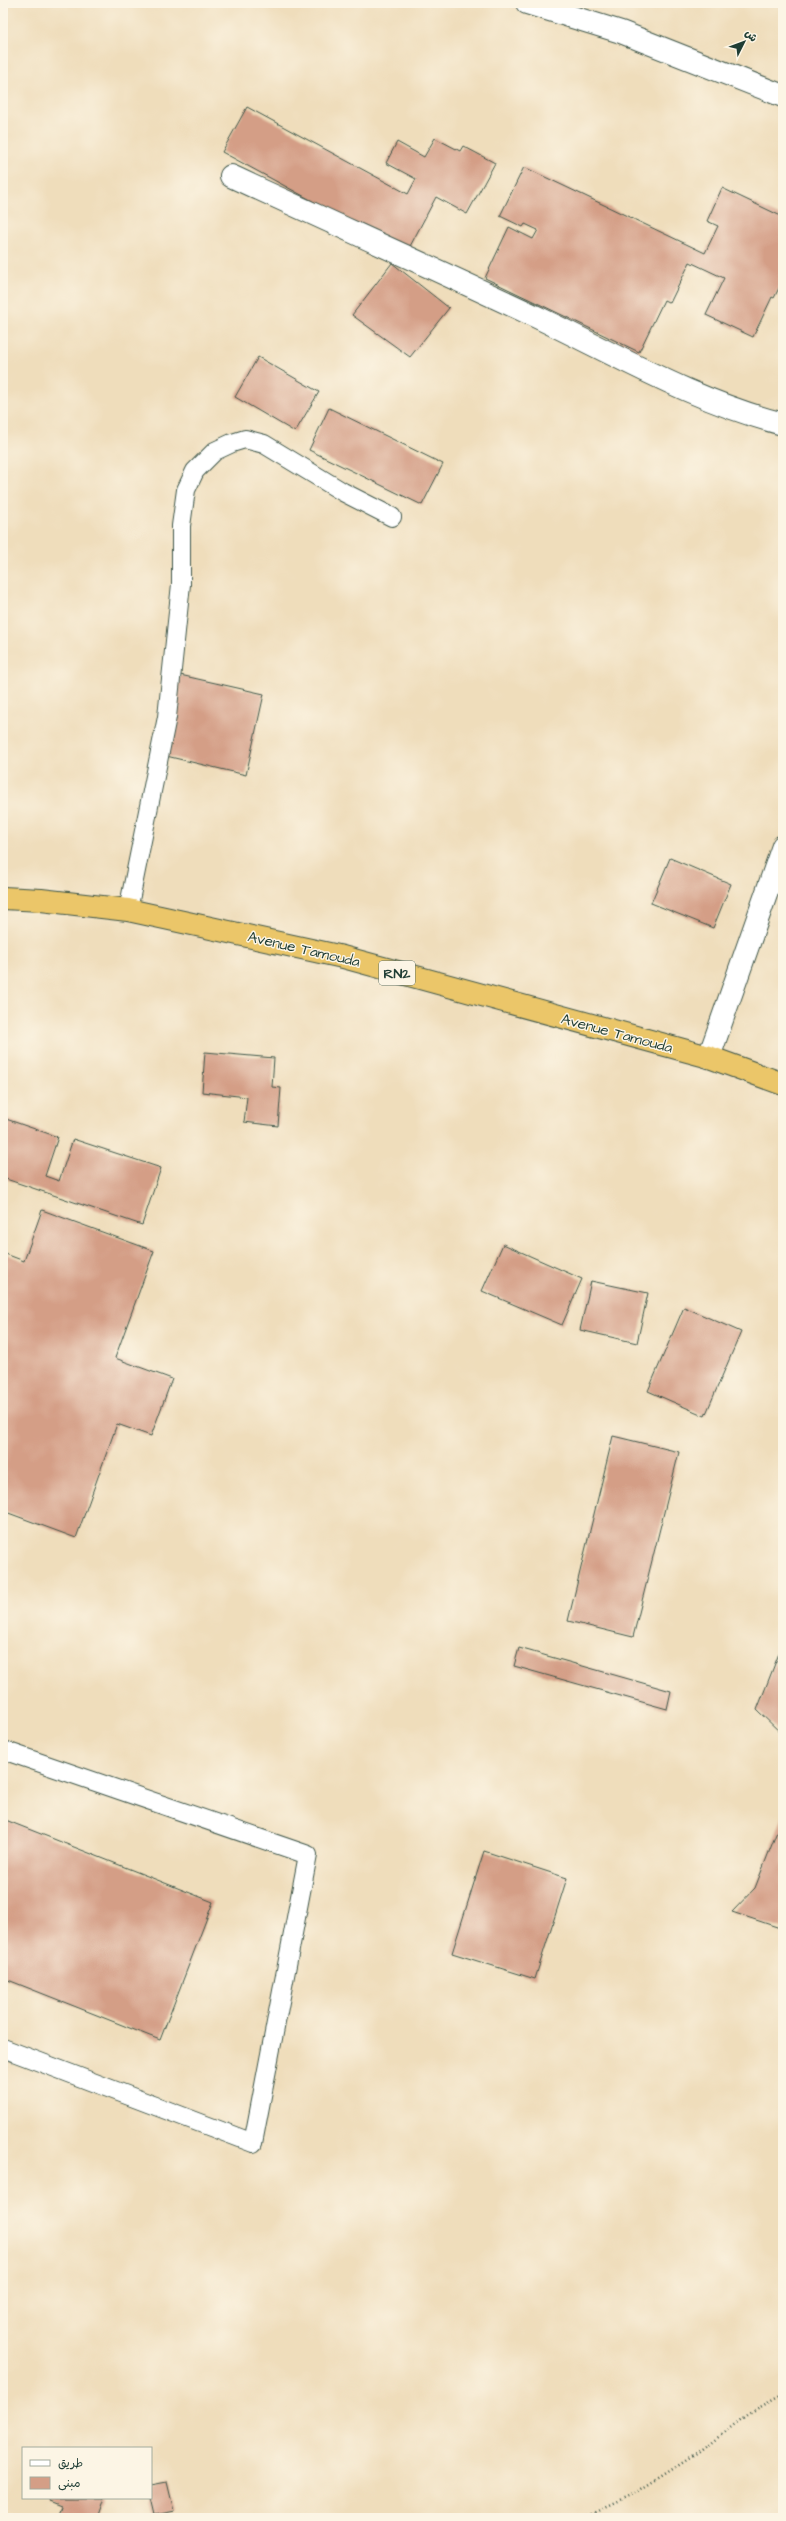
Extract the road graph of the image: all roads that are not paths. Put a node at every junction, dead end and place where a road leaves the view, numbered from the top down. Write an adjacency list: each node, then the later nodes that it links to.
1 (527, 3): 2 (street)
2 (783, 96)
3 (231, 176): 4 (street)
4 (783, 424)
5 (392, 517): 8 (lane)
6 (783, 846): 9 (street)
7 (3, 898): 8 (highway, Avenue Tamouda / RN2)
8 (128, 910): 9 (highway, Avenue Tamouda / RN2)
9 (709, 1057): 10 (highway, Avenue Tamouda / RN2)
10 (783, 1084)
11 (3, 1750): 12 (lane)
12 (3, 2048)

